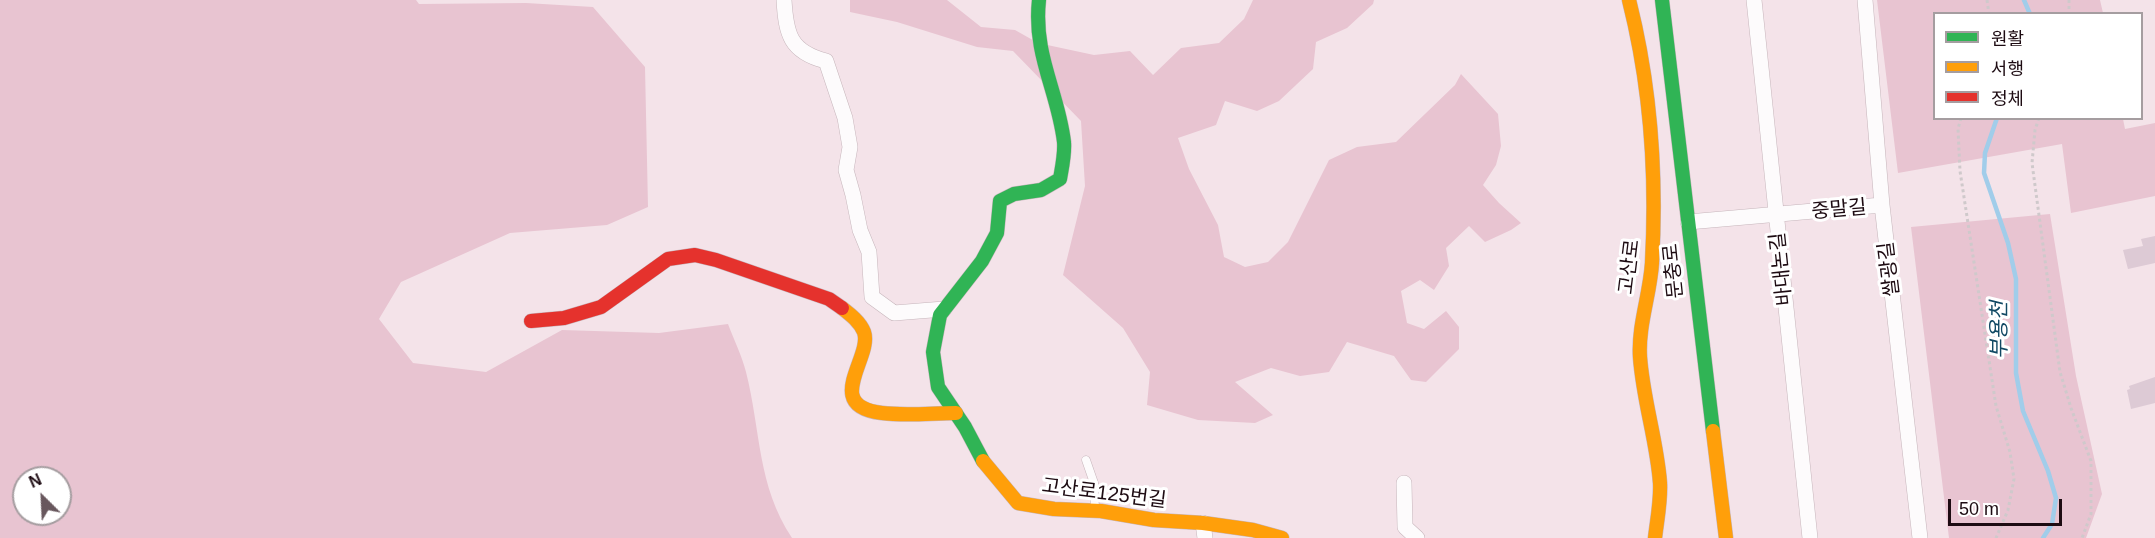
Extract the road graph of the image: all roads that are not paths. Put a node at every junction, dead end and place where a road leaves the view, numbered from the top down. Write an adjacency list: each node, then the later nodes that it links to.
1 (784, 0): 10 (street)
2 (1039, 0): 10 (street, 고산로125번길)
3 (1662, 0): 9 (street, 문충로)
4 (1754, 0): 8 (street, 바대논길)
5 (1864, 0): 7 (street, 쌀광길)
6 (1627, 3): 19 (street, 고산로)
7 (1882, 205): 8 (street, 중말길); 22 (street, 쌀광길)
8 (1776, 215): 9 (street, 중말길); 21 (street, 바대논길)
9 (1688, 222): 20 (street, 문충로)
10 (944, 309): 12 (street, 고산로125번길)
11 (531, 321): 12 (street)
12 (956, 413): 15 (street, 고산로125번길)
13 (1086, 460): 15 (lane)
14 (1404, 483): 18 (street)
15 (1095, 511): 16 (street, 고산로125번길)
16 (1204, 530): 17 (street, 고산로125번길)
17 (1282, 538)
18 (1418, 538)
19 (1655, 538)
20 (1726, 538)
21 (1810, 538)
22 (1920, 538)

